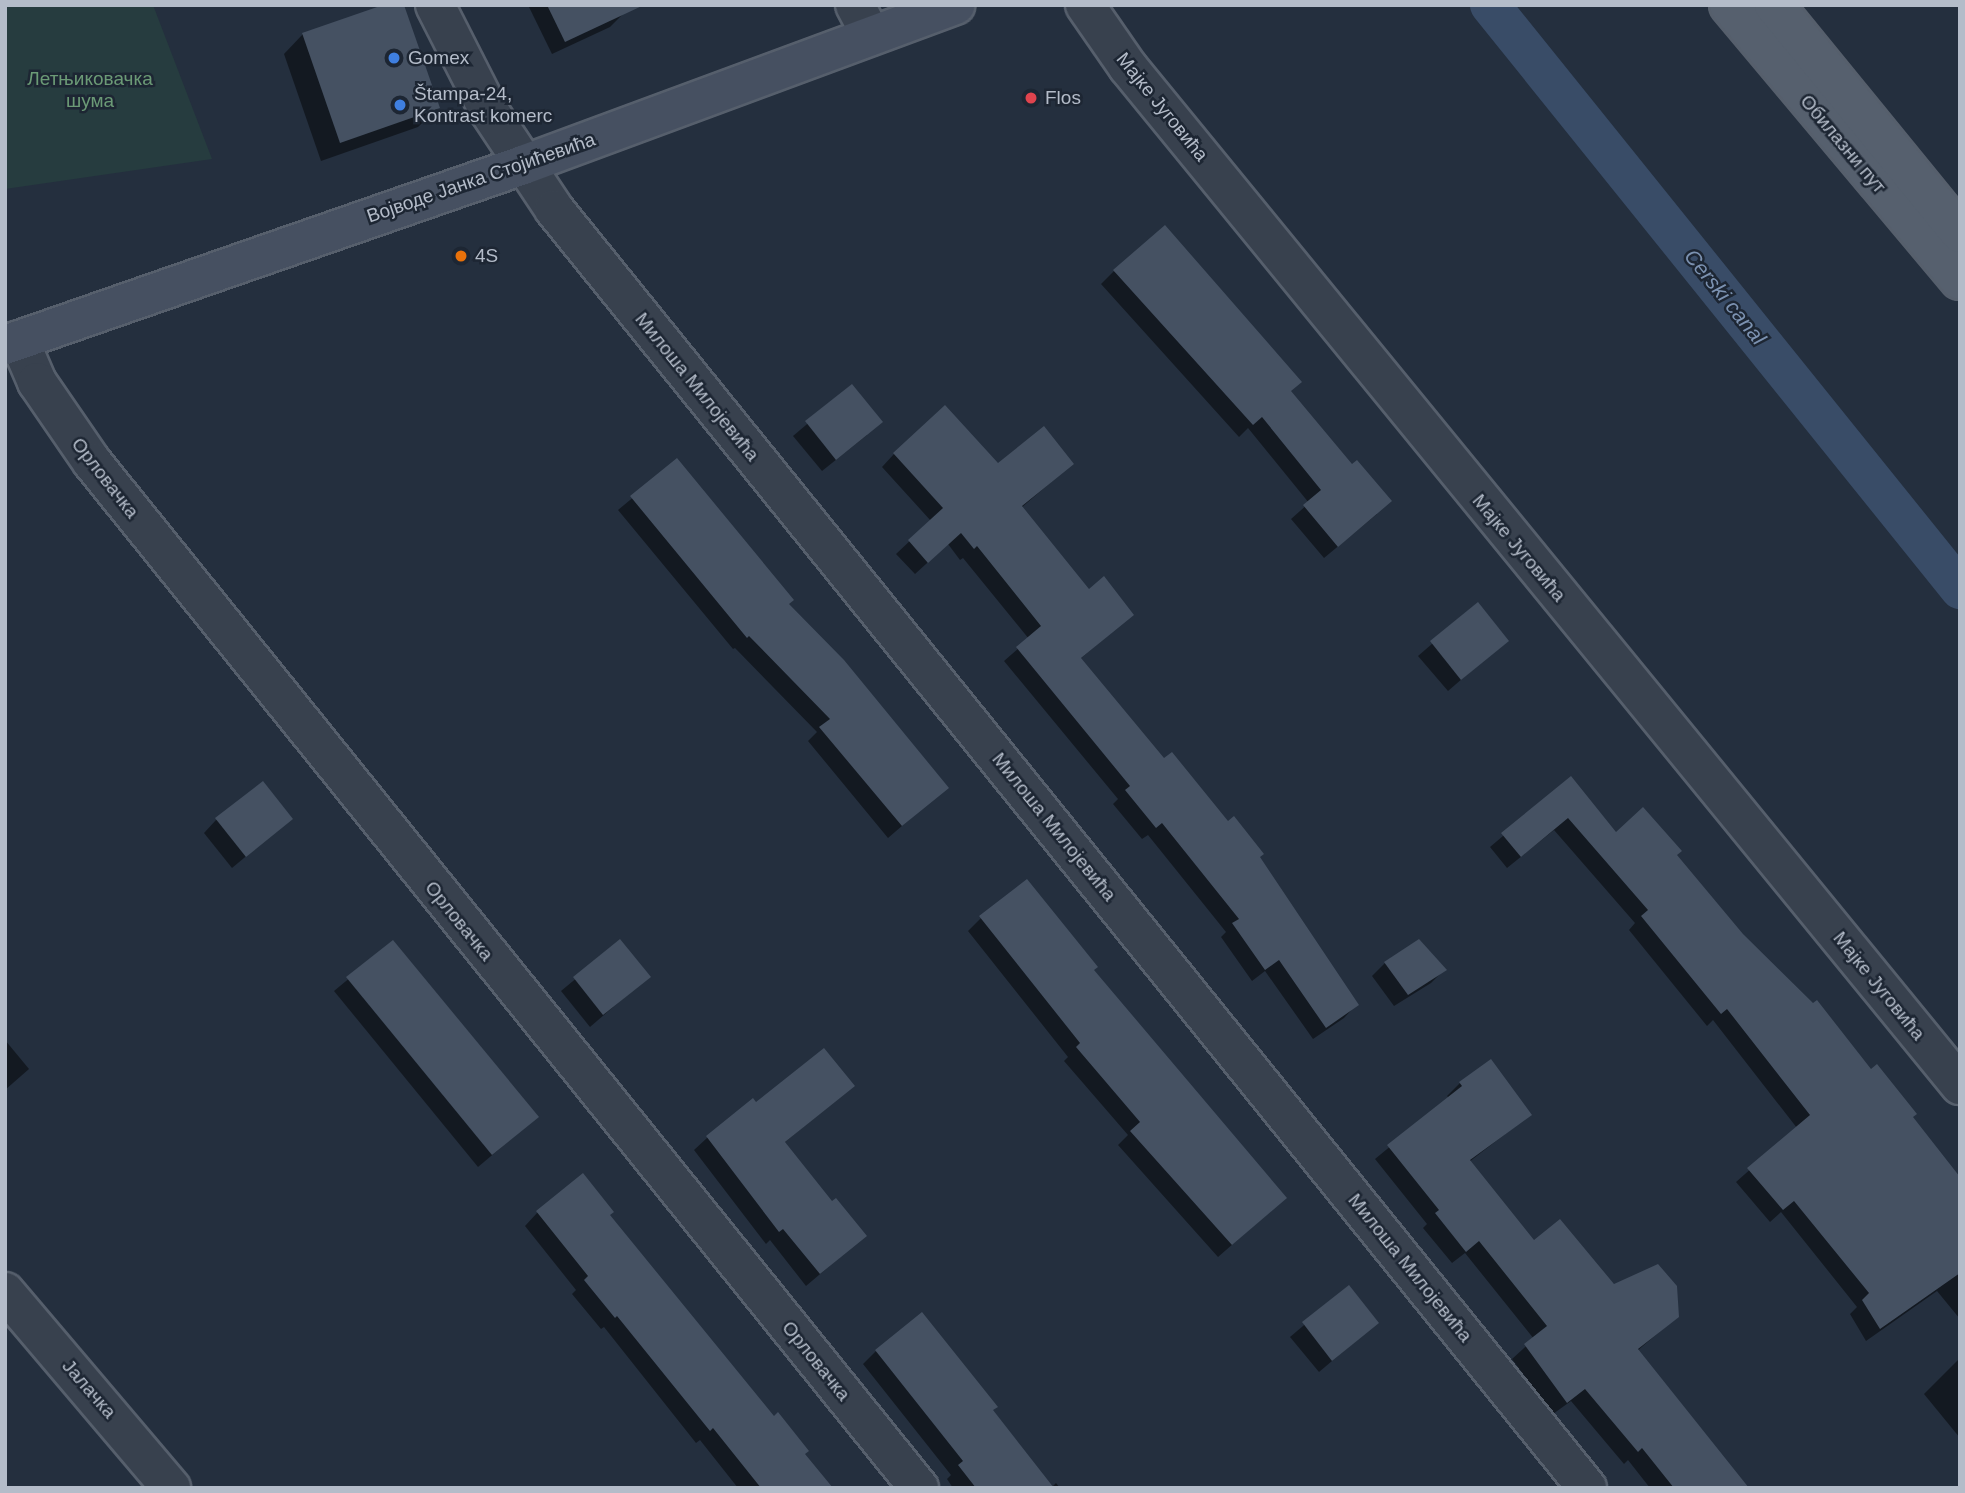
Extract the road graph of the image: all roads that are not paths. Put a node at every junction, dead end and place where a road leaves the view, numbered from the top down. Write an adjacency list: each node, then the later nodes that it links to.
1 (435, 5): 8 (street, Милоша Милојевића)
2 (955, 5): 7 (street, Војводе Јанка Стојићевића)
3 (1085, 5): 13 (street, Мајке Југовића)
4 (1729, 5): 11 (main road, Обилазни пут)
5 (1774, 5): 10 (main road, Обилазни пут)
6 (1801, 5): 9 (main road)
7 (863, 20): 8 (street, Војводе Јанка Стојићевића)
8 (523, 165): 12 (street, Војводе Јанка Стојићевића); 17 (street, Милоша Милојевића)
9 (1960, 206)
10 (1960, 233)
11 (1960, 280)
12 (12, 342): 16 (street, Орловачка)
13 (1960, 1085)
14 (5, 1292): 15 (street, Јалачка)
15 (171, 1488)
16 (919, 1488)
17 (1587, 1488)

